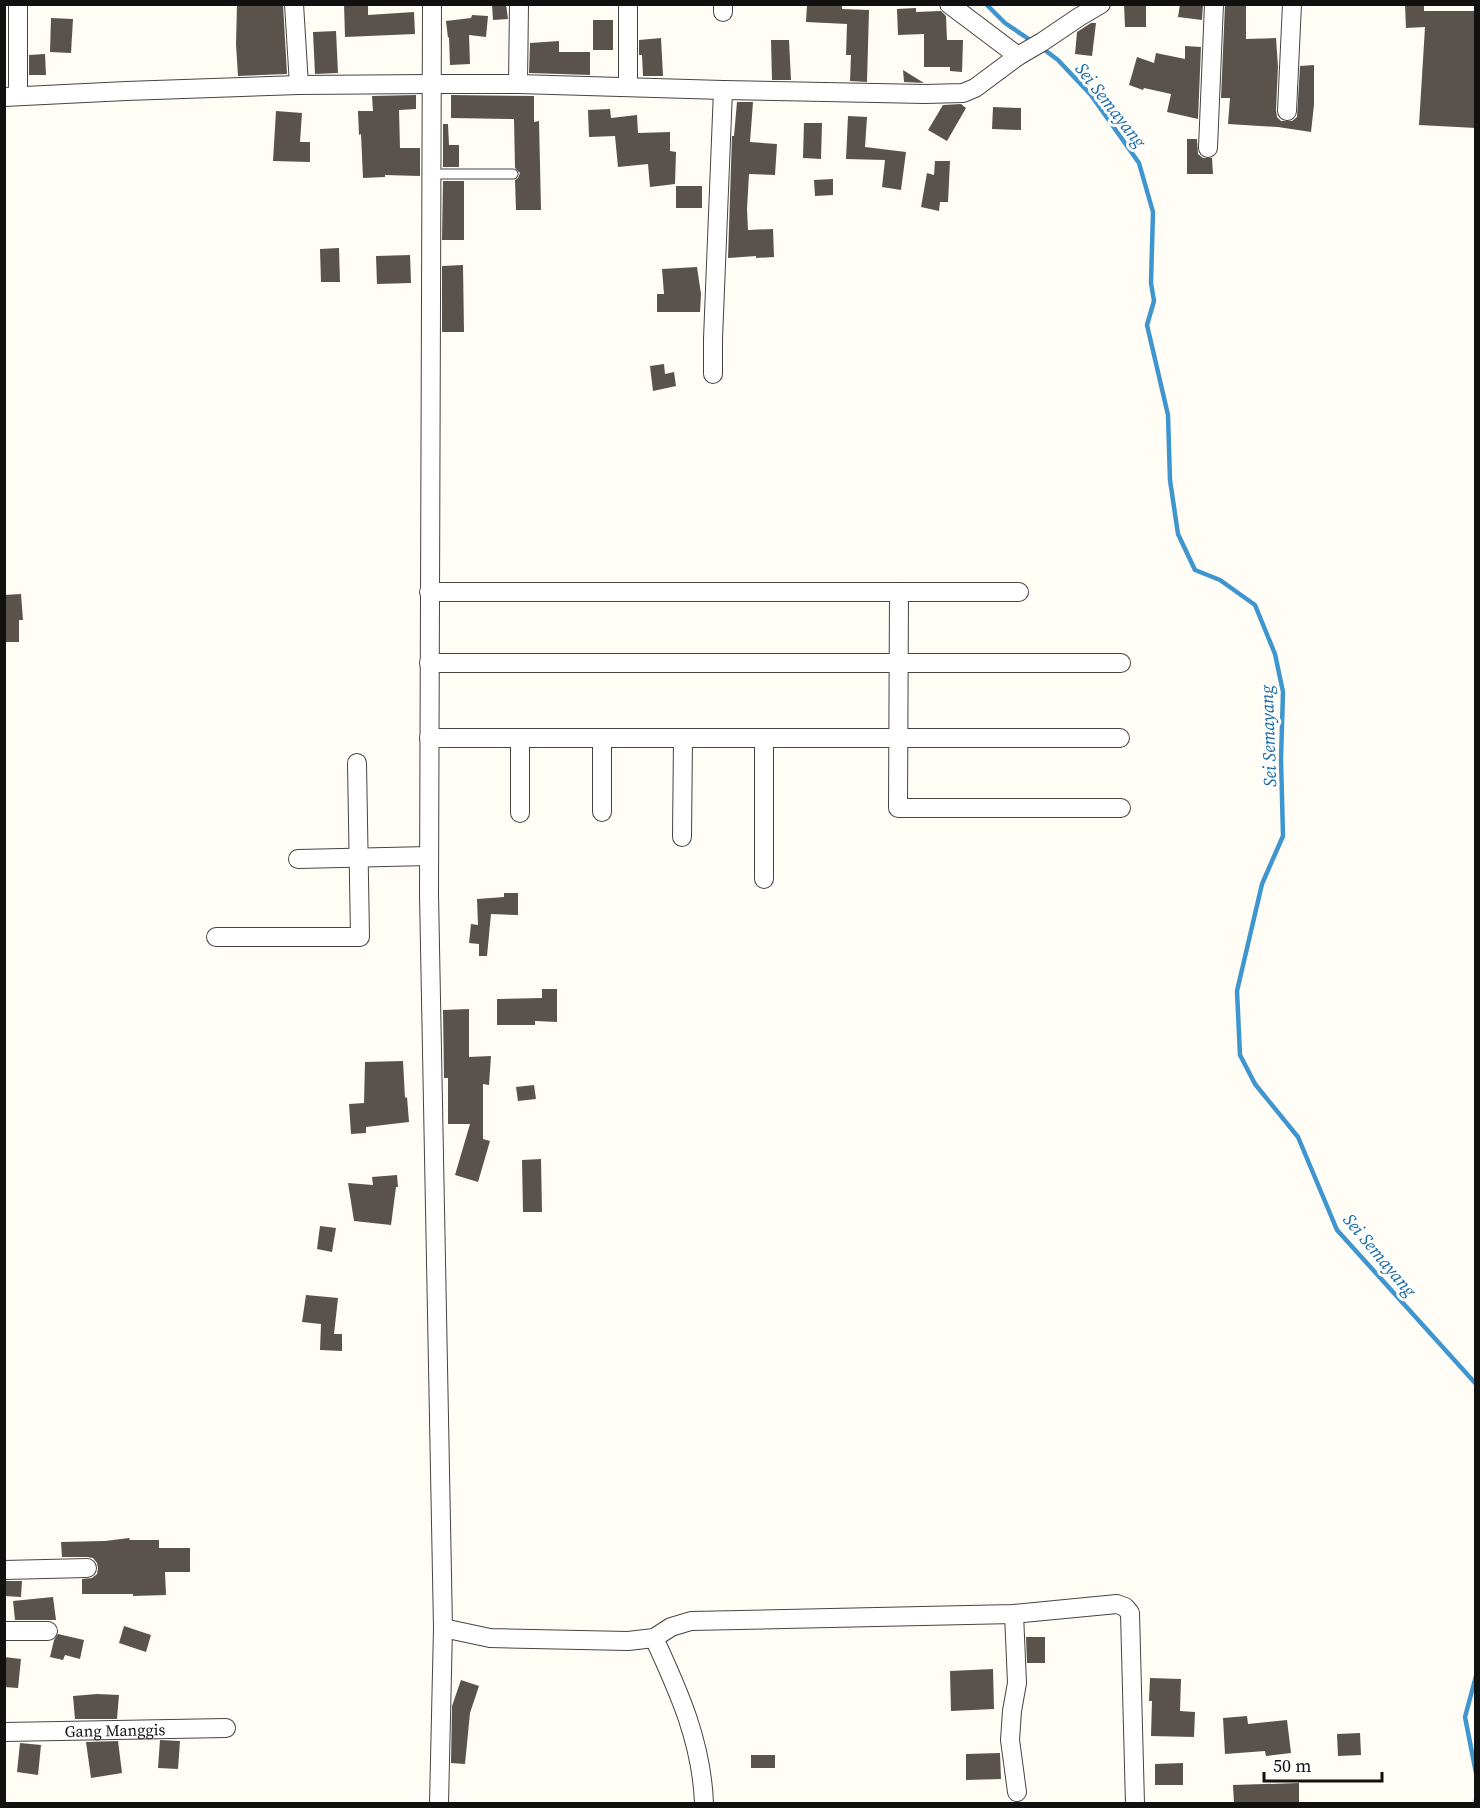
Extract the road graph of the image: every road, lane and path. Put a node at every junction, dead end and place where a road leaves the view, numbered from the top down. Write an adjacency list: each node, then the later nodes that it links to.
1 (18, 4): 16 (street)
2 (294, 4): 13 (street)
3 (432, 4): 11 (street)
4 (519, 4): 12 (street)
5 (628, 4): 14 (street)
6 (949, 4): 10 (street)
7 (1101, 4): 10 (street)
8 (1214, 4): 18 (street)
9 (1292, 4): 17 (street)
10 (1029, 49): 15 (street)
11 (431, 84): 12 (street); 13 (street); 19 (street)
12 (519, 84): 14 (street)
13 (299, 85): 16 (street)
14 (628, 87): 15 (street)
15 (723, 90): 21 (street)
16 (11, 97)
17 (1287, 111)
18 (1208, 148)
19 (431, 174): 20 (lane); 22 (street)
20 (513, 174)
21 (713, 374)
22 (429, 592): 23 (street); 25 (street)
23 (899, 592): 24 (street); 26 (street)
24 (1019, 592)
25 (429, 663): 26 (street); 28 (street)
26 (899, 663): 27 (street); 33 (street)
27 (1121, 663)
28 (429, 738): 29 (street); 40 (street)
29 (520, 738): 30 (street); 38 (street)
30 (602, 738): 31 (street); 37 (street)
31 (683, 738): 32 (street); 39 (street)
32 (764, 738): 33 (street); 43 (street)
33 (898, 738): 34 (street); 36 (street)
34 (1120, 738)
35 (357, 763): 41 (street)
36 (1121, 808)
37 (602, 812)
38 (519, 813)
39 (682, 837)
40 (429, 856): 41 (street); 50 (street)
41 (359, 858): 42 (street); 44 (street)
42 (298, 859)
43 (764, 879)
44 (216, 937)
45 (87, 1568): 46 (street)
46 (4, 1570)
47 (1014, 1614): 51 (street); 54 (street); 57 (street)
48 (4, 1631): 49 (street)
49 (48, 1631)
50 (442, 1634): 51 (street); 55 (street)
51 (654, 1638): 56 (street)
52 (226, 1728): 53 (street, Gang Manggis)
53 (4, 1732)
54 (1017, 1792)
55 (439, 1803)
56 (704, 1803)
57 (1135, 1803)

